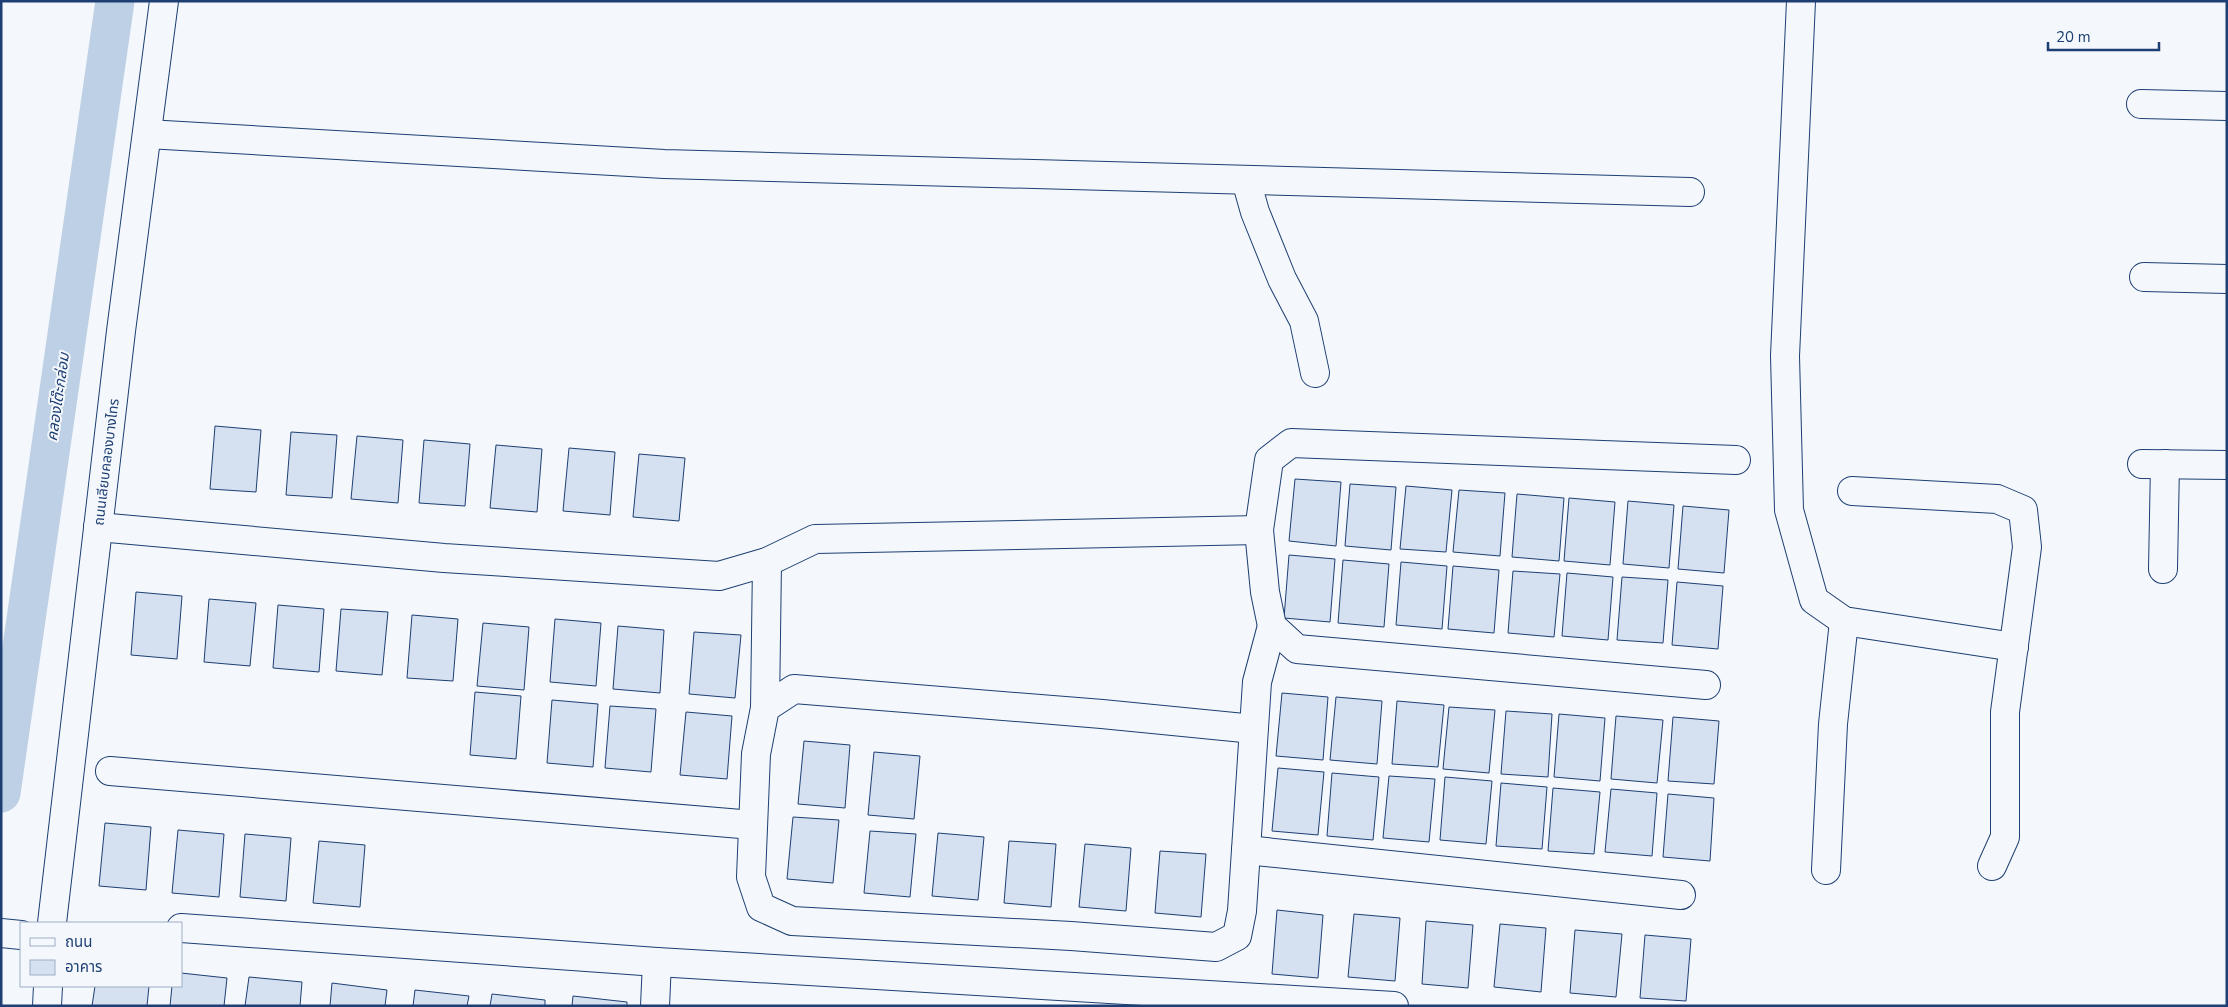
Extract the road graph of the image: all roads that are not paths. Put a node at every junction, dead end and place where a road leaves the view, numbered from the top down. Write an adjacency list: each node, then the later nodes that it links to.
1 (164, 1): 5 (street, ถนนเลียบคลองบางไทร)
2 (1801, 1): 18 (street)
3 (2142, 104): 4 (street)
4 (2227, 106)
5 (147, 134): 6 (street); 14 (street, ถนนเลียบคลองบางไทร)
6 (1246, 180): 7 (street); 10 (street)
7 (1690, 192)
8 (2144, 277): 9 (street)
9 (2227, 279)
10 (1315, 373)
11 (1736, 460): 15 (street)
12 (2227, 465): 17 (street)
13 (1852, 491): 20 (street)
14 (98, 527): 16 (street); 30 (street, ถนนเลียบคลองบางไทร)
15 (1259, 530): 16 (street); 19 (street)
16 (767, 562): 22 (street)
17 (2164, 569)
18 (1844, 621): 20 (street); 28 (street)
19 (1272, 626): 21 (street); 23 (street)
20 (2014, 647): 27 (street)
21 (1706, 685)
22 (766, 708): 23 (street); 25 (street)
23 (1254, 729): 26 (street)
24 (110, 771): 25 (street)
25 (753, 824): 26 (street)
26 (1246, 850): 29 (street)
27 (1992, 866)
28 (1826, 870)
29 (1681, 895)
30 (52, 922)
31 (182, 928): 32 (street)
32 (657, 962): 35 (street); 36 (street)
33 (48, 987): 34 (street)
34 (47, 1006)
35 (655, 1006)
36 (1394, 1006)

